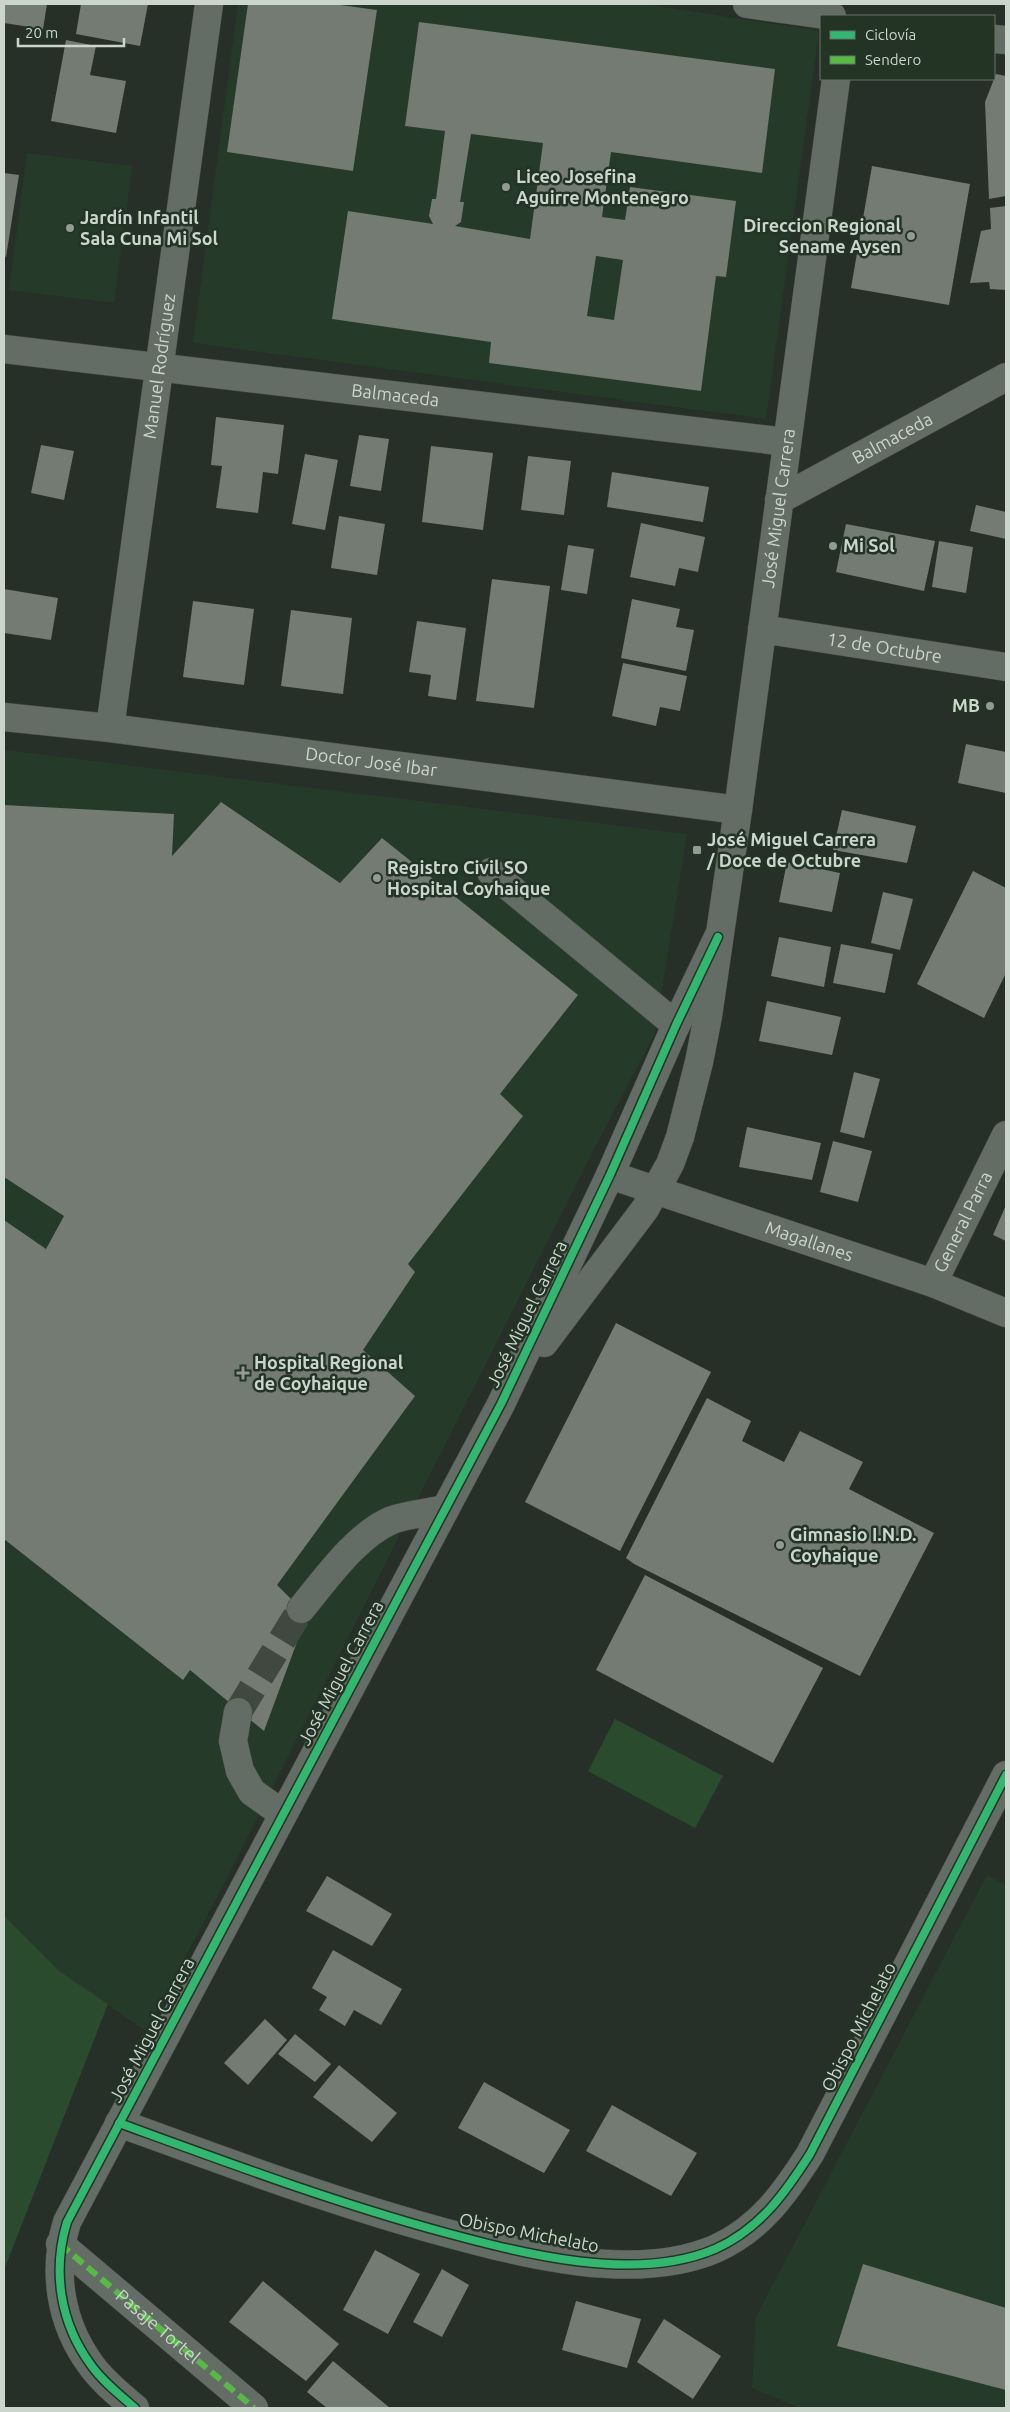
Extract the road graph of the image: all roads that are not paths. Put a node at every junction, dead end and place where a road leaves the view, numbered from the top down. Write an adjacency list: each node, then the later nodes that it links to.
1 (210, 4): 6 (street, Manuel Rodríguez)
2 (747, 4): 3 (street)
3 (825, 15)
4 (836, 80): 8 (street, José Miguel Carrera)
5 (4, 349): 6 (street, Balmaceda)
6 (160, 368): 8 (street, Balmaceda); 13 (street, Manuel Rodríguez)
7 (1006, 377): 9 (street, Balmaceda)
8 (787, 442): 9 (street, José Miguel Carrera)
9 (779, 500): 10 (street, José Miguel Carrera)
10 (762, 629): 11 (street, 12 de Octubre); 14 (street, José Miguel Carrera)
11 (1006, 667)
12 (4, 717): 13 (street, Doctor José Ibar)
13 (110, 728): 14 (street, Doctor José Ibar)
14 (738, 810): 16 (street, José Miguel Carrera)
15 (491, 872): 17 (street)
16 (718, 937): 17 (street, José Miguel Carrera); 20 (street, José Miguel Carrera)
17 (676, 1025): 19 (street, José Miguel Carrera)
18 (1006, 1135): 21 (street, General Parra)
19 (610, 1175): 20 (street, Magallanes); 23 (street, José Miguel Carrera)
20 (656, 1191): 21 (street, Magallanes); 23 (street, José Miguel Carrera)
21 (933, 1283): 22 (street, Magallanes)
22 (1006, 1313)
23 (501, 1404): 24 (street, José Miguel Carrera)
24 (445, 1509): 25 (street); 28 (street, José Miguel Carrera)
25 (301, 1609)
26 (238, 1712): 28 (street)
27 (1006, 1775): 29 (street, Obispo Michelato)
28 (283, 1814): 29 (street, José Miguel Carrera)
29 (119, 2124): 30 (street, José Miguel Carrera)
30 (60, 2244): 31 (street, José Miguel Carrera); 32 (street, Pasaje Tortel)
31 (135, 2408)
32 (254, 2408)

